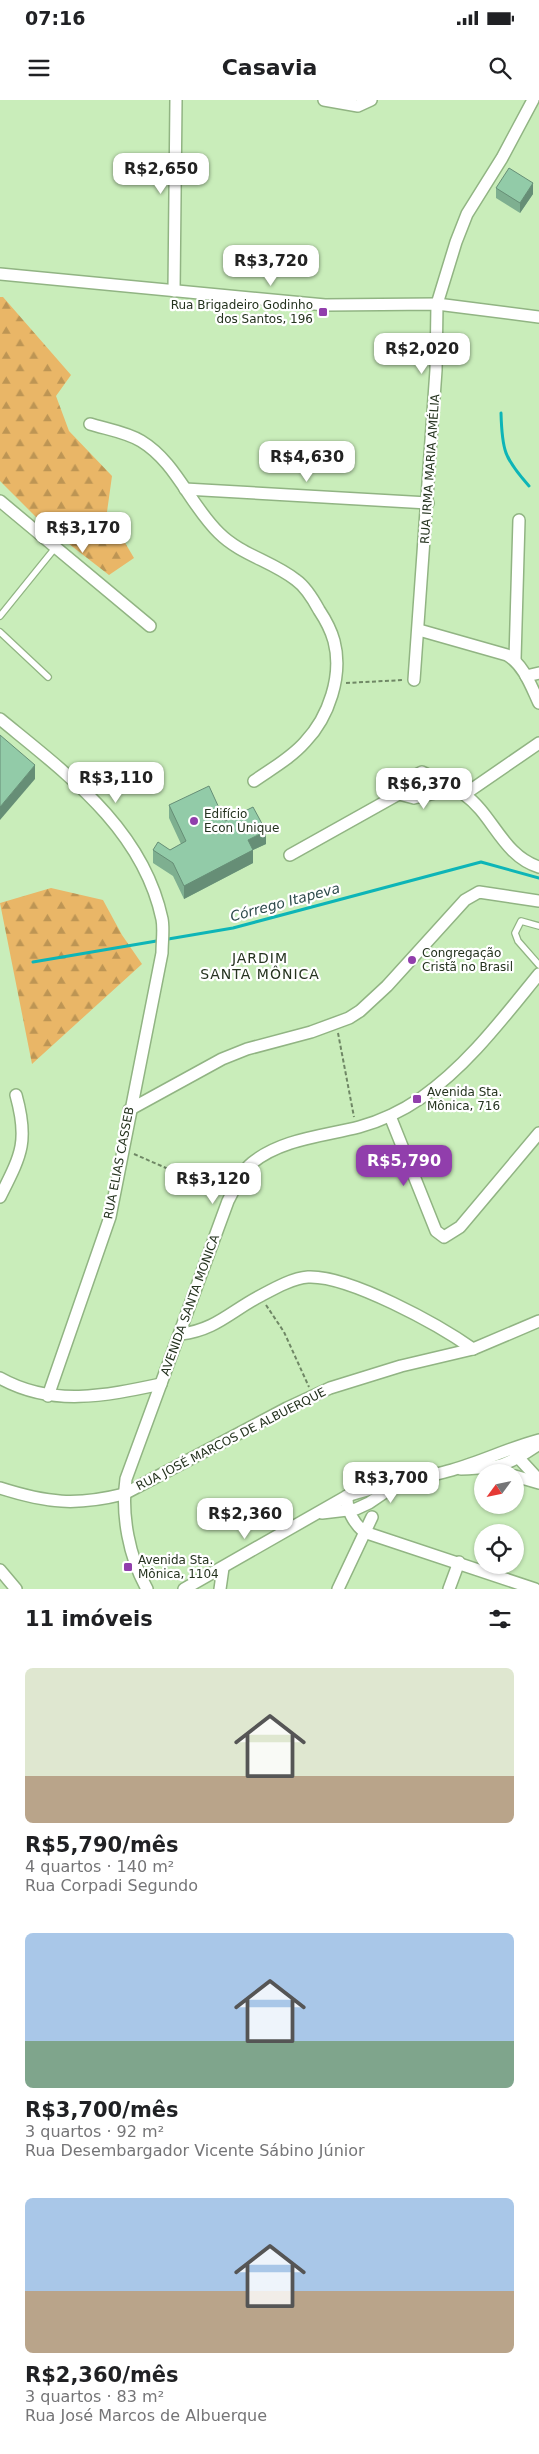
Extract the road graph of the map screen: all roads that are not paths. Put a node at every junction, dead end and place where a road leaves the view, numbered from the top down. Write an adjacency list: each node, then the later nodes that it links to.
1 (176, 100): 6 (street)
2 (324, 100): 3 (street)
3 (372, 100)
4 (533, 100): 7 (street, RUA IRMA MARIA AMÉLIA)
5 (0, 274): 6 (street)
6 (174, 291): 7 (street)
7 (437, 304): 8 (street); 12 (street, RUA IRMA MARIA AMÉLIA)
8 (539, 317)
9 (90, 424): 10 (street)
10 (186, 490): 12 (street); 27 (street)
11 (0, 501): 14 (street)
12 (428, 503): 17 (street, RUA IRMA MARIA AMÉLIA)
13 (519, 520): 19 (street)
14 (55, 548): 15 (lane); 16 (street)
15 (0, 616)
16 (150, 626)
17 (419, 630): 19 (street); 23 (street, RUA IRMA MARIA AMÉLIA)
18 (0, 632): 22 (lane)
19 (515, 659): 21 (street)
20 (539, 673): 21 (street)
21 (526, 676): 24 (street)
22 (48, 677)
23 (414, 680)
24 (539, 703)
25 (0, 719): 38 (street, RUA ELIAS CASSEB)
26 (539, 743): 30 (street)
27 (254, 781)
28 (448, 790): 29 (street); 29 (street); 30 (street)
29 (399, 794): 31 (street)
30 (465, 794): 32 (street)
31 (290, 855)
32 (539, 867)
33 (539, 901): 38 (street)
34 (539, 926): 35 (lane)
35 (539, 965)
36 (539, 974): 39 (street, AVENIDA SANTA MONICA)
37 (16, 1095): 41 (street)
38 (130, 1110): 47 (street, RUA ELIAS CASSEB)
39 (390, 1116): 40 (street); 43 (street, AVENIDA SANTA MONICA)
40 (539, 1133)
41 (0, 1197)
42 (539, 1321): 44 (street, RUA JOSÉ MARCOS DE ALBUERQUE)
43 (181, 1334): 44 (street); 46 (street, AVENIDA SANTA MONICA)
44 (473, 1349): 62 (street, RUA JOSÉ MARCOS DE ALBUERQUE)
45 (0, 1378): 47 (street)
46 (161, 1384): 47 (street); 62 (street, AVENIDA SANTA MONICA)
47 (48, 1396)
48 (539, 1440): 50 (street)
49 (539, 1444): 52 (street)
50 (510, 1448): 51 (street); 52 (street)
51 (489, 1456): 53 (street); 56 (street)
52 (518, 1458): 54 (street); 58 (street)
53 (492, 1464)
54 (503, 1464)
55 (474, 1469): 56 (street)
56 (454, 1470): 59 (street)
57 (524, 1478): 58 (street)
58 (539, 1482)
59 (398, 1484): 61 (street); 64 (street)
60 (0, 1488): 62 (street, RUA JOSÉ MARCOS DE ALBUERQUE)
61 (362, 1491): 63 (street); 64 (street)
62 (124, 1494): 74 (street, AVENIDA SANTA MONICA)
63 (347, 1496): 65 (street); 66 (street)
64 (369, 1503): 65 (street); 67 (street)
65 (349, 1510): 66 (street); 68 (street)
66 (318, 1513): 71 (street)
67 (372, 1517): 68 (street); 69 (street)
68 (364, 1532): 69 (street); 77 (street)
69 (393, 1540): 70 (street)
70 (459, 1562): 78 (street); 79 (street)
71 (223, 1568): 75 (street); 76 (street)
72 (0, 1570): 73 (street)
73 (16, 1589)
74 (147, 1589)
75 (184, 1589)
76 (220, 1589)
77 (338, 1589)
78 (449, 1589)
79 (535, 1589)

